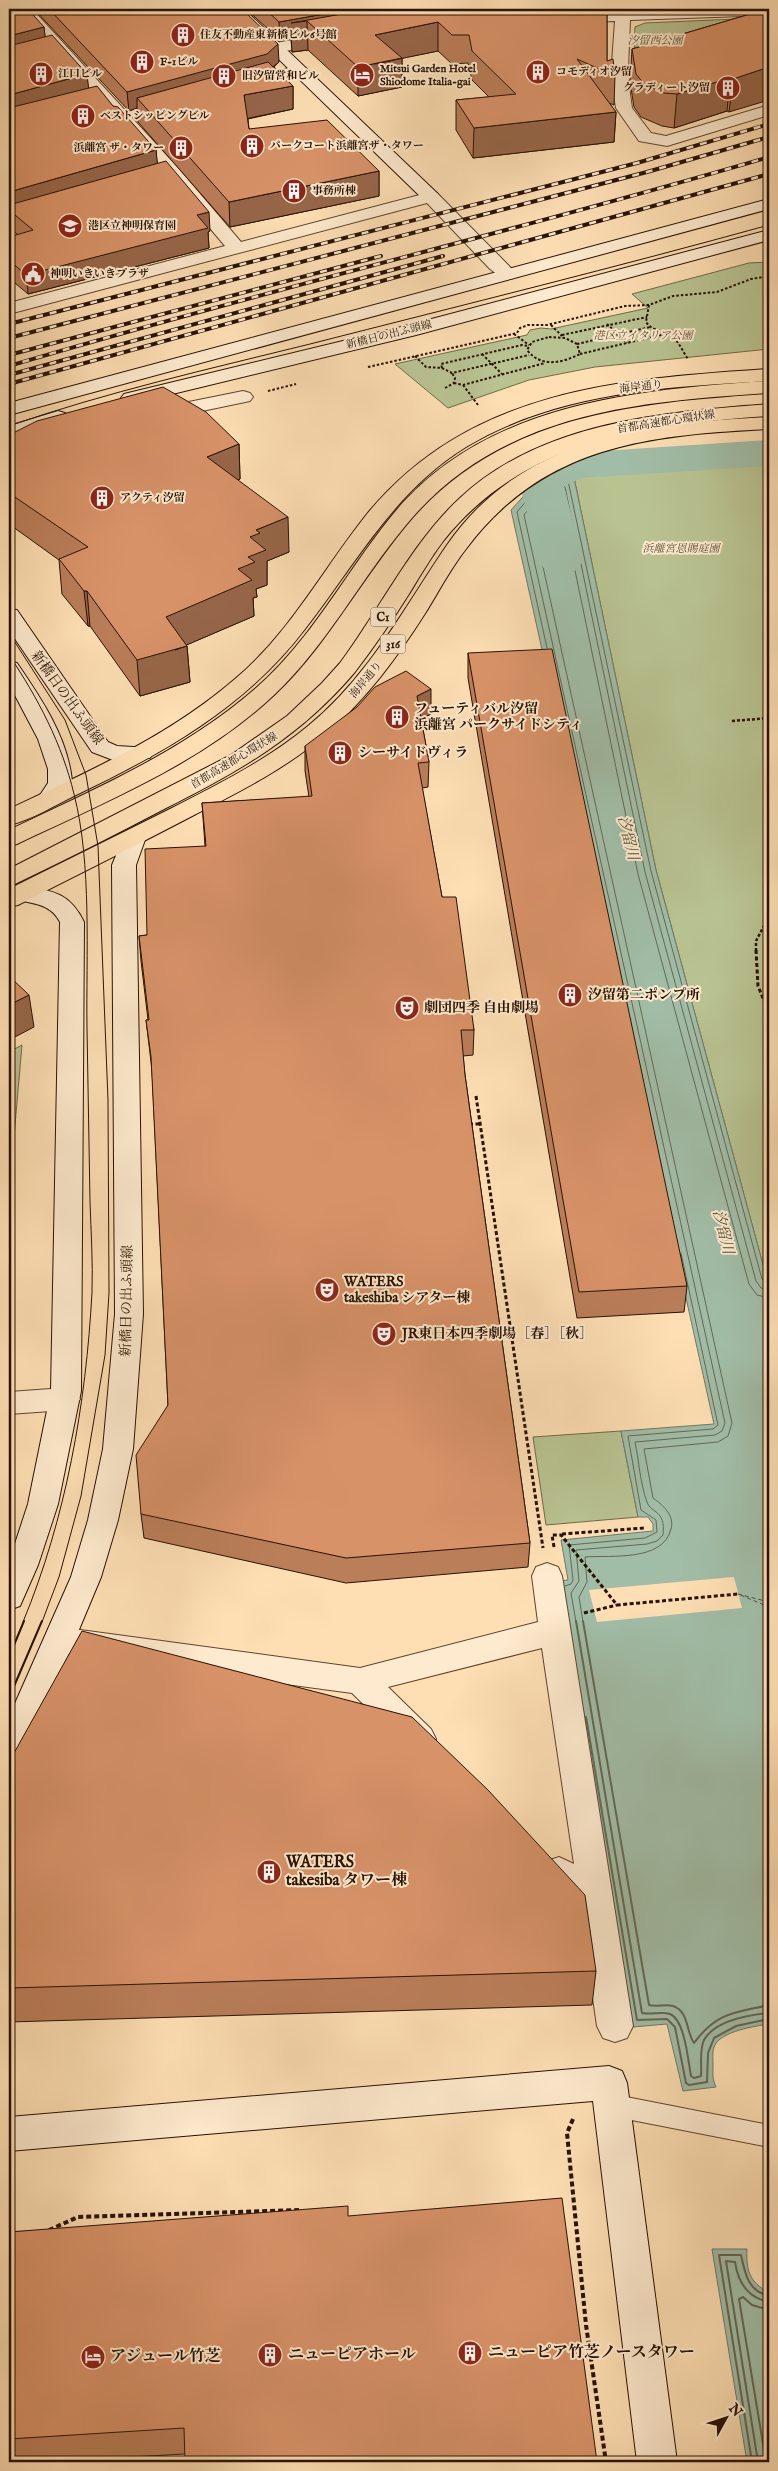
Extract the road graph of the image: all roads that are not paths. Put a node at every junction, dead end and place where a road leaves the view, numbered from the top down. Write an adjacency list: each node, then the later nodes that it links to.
1 (24, 9): 14 (street)
2 (235, 9): 7 (street)
3 (769, 10): 4 (street)
4 (621, 12): 5 (street); 10 (street)
5 (556, 19)
6 (346, 35): 7 (street)
7 (276, 48): 9 (street)
8 (685, 57): 10 (street)
9 (299, 70): 11 (street); 17 (street)
10 (619, 77): 12 (street)
11 (225, 90)
12 (769, 110)
13 (141, 114): 14 (street)
14 (122, 120): 15 (street)
15 (172, 172): 16 (street); 20 (street)
16 (153, 178)
17 (431, 197): 20 (street); 21 (street)
18 (769, 204): 21 (street)
19 (769, 235): 26 (street, 新橋日の出ふ頭線)
20 (237, 249): 22 (street)
21 (508, 274): 27 (street)
22 (11, 307)
23 (769, 375): 35 (main road, 海岸通り)
24 (769, 387): 39 (main road, 首都高速都心環状線)
25 (243, 397): 30 (street)
26 (110, 403)
27 (9, 409)
28 (769, 410): 40 (main road, 首都高速都心環状線 / C1)
29 (74, 413): 32 (street)
30 (143, 419)
31 (769, 423): 38 (main road, 海岸通り / 316)
32 (9, 432)
33 (9, 615): 35 (street, 新橋日の出ふ頭線)
34 (9, 668): 36 (street)
35 (142, 753): 36 (main road, 海岸通り)
36 (50, 798): 37 (main road, 海岸通り)
37 (9, 818)
38 (134, 837): 40 (main road, 海岸通り / 316); 48 (street, 新橋日の出ふ頭線)
39 (9, 839)
40 (13, 890): 41 (street)
41 (65, 1399): 42 (street); 44 (street)
42 (9, 1403)
43 (548, 1576): 45 (street)
44 (9, 1597)
45 (556, 1631): 47 (street); 51 (street)
46 (73, 1642): 47 (street)
47 (360, 1681): 49 (street)
48 (9, 1746)
49 (439, 1757)
50 (540, 1854): 51 (street)
51 (598, 1909): 52 (street)
52 (615, 2026)
53 (611, 2105): 54 (street); 55 (lane); 56 (street)
54 (9, 2134)
55 (769, 2136)
56 (657, 2462)

